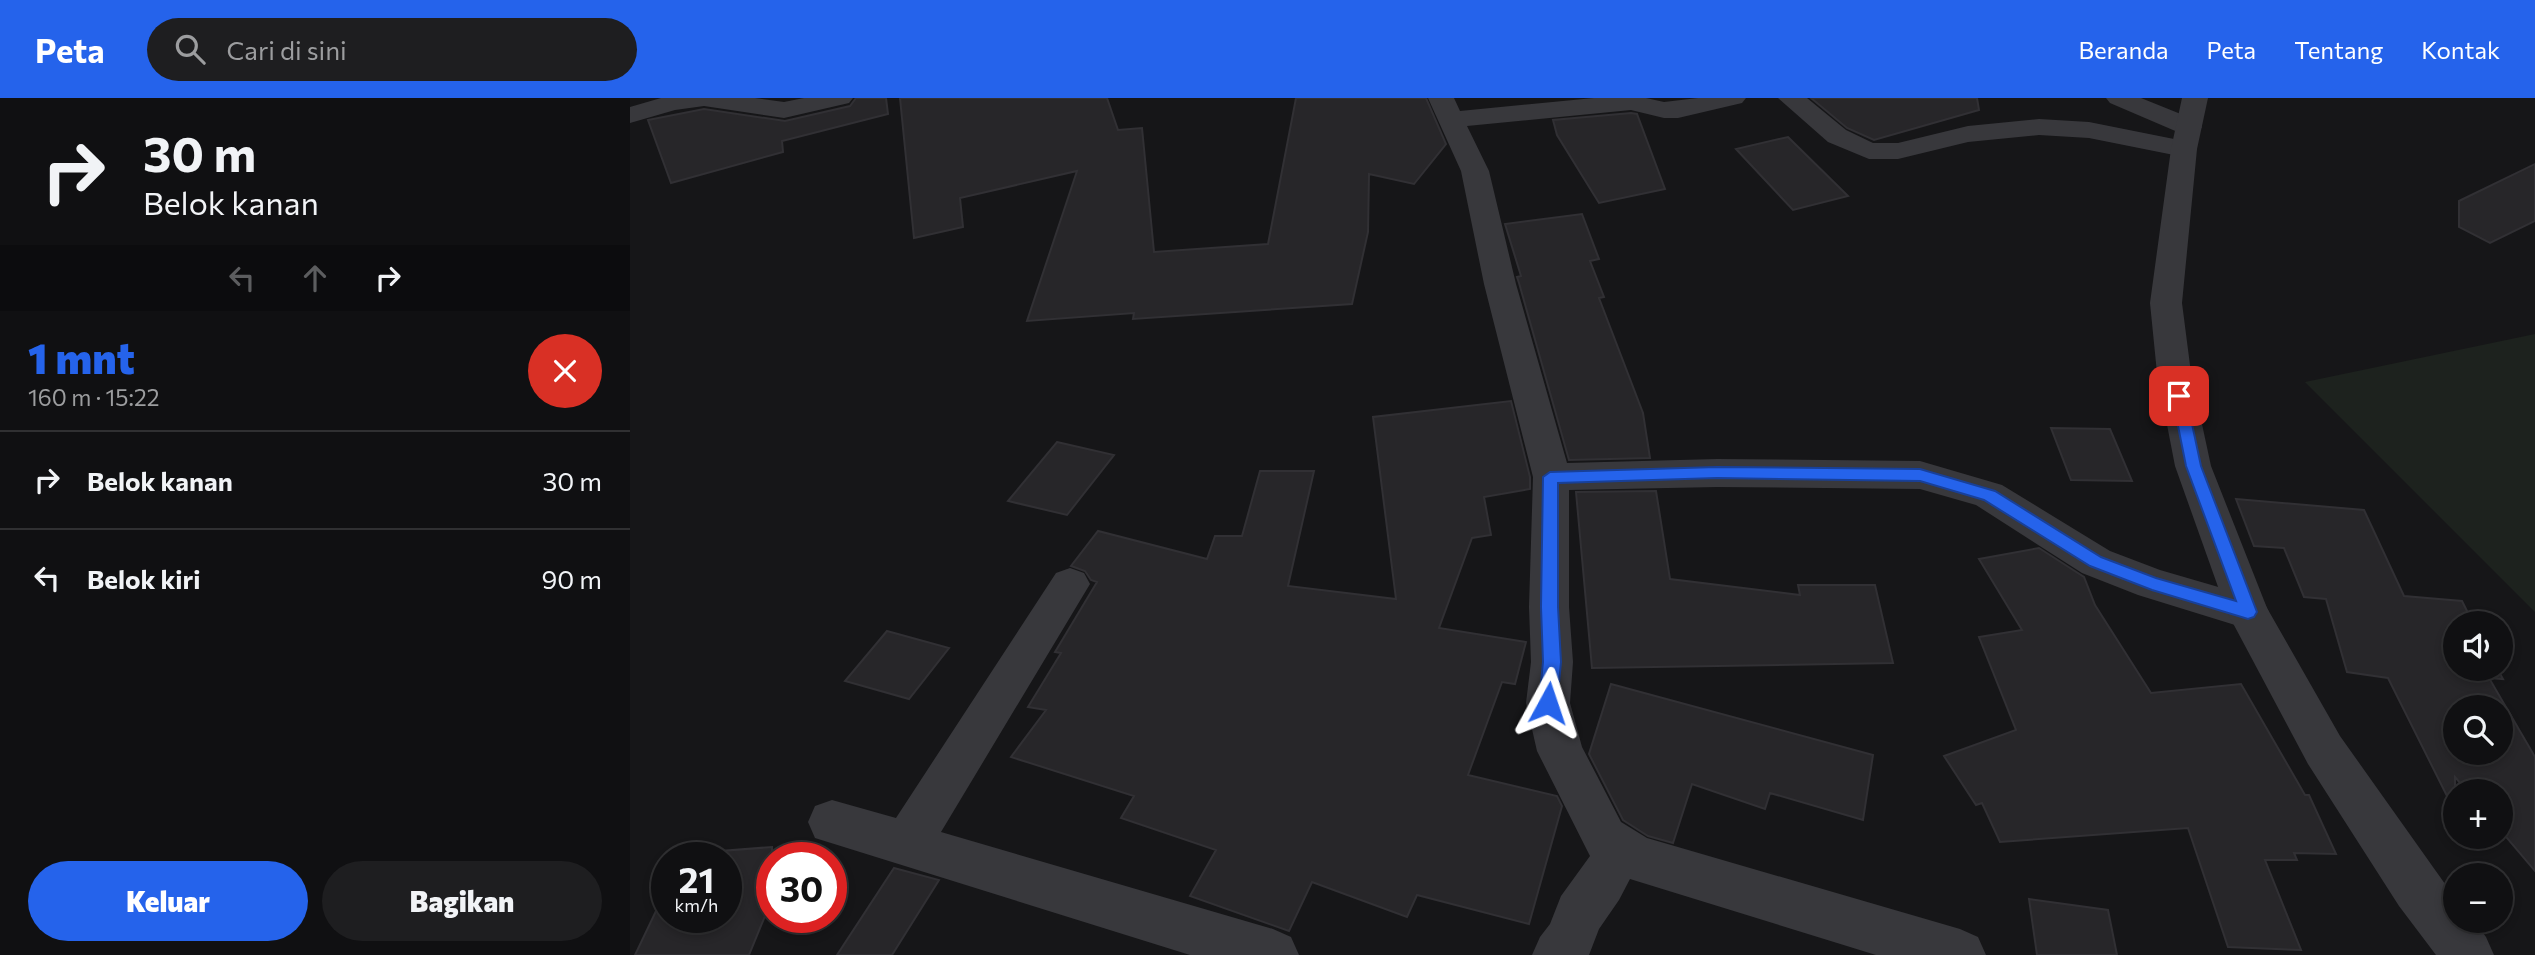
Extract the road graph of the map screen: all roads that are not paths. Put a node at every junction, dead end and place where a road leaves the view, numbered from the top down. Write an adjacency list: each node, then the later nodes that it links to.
1 (840, 98): 6 (street)
2 (1733, 98): 5 (street)
3 (1791, 98): 7 (street)
4 (2119, 98): 7 (street)
5 (1446, 109): 8 (street)
6 (630, 115)
7 (2189, 125): 10 (street)
8 (1550, 477): 10 (street); 13 (street)
9 (1070, 584): 12 (street)
10 (2248, 612): 17 (street)
11 (832, 822): 12 (street)
12 (906, 844): 14 (street)
13 (1620, 849): 15 (street); 16 (street)
14 (1273, 955)
15 (1558, 955)
16 (1960, 955)
17 (2468, 955)

